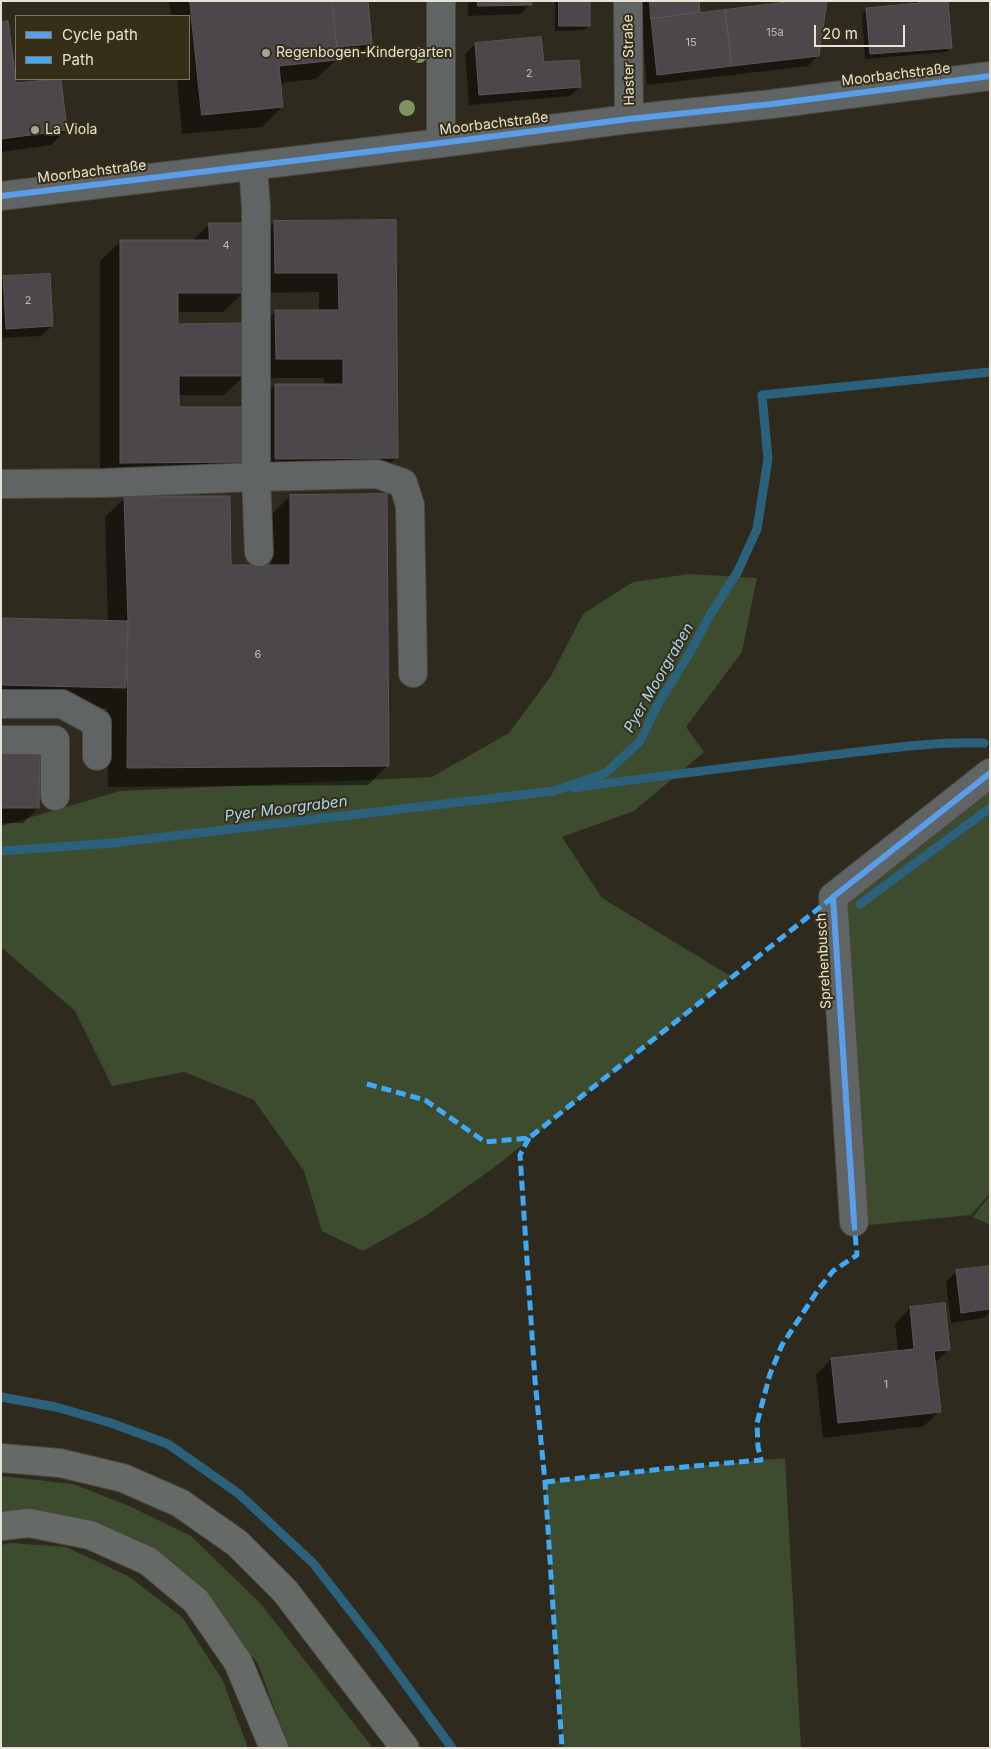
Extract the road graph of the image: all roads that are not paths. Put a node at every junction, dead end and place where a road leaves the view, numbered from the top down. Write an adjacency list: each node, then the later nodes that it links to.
1 (441, 1): 5 (street)
2 (628, 1): 4 (street, Haster Straße)
3 (990, 76): 4 (street, Moorbachstraße)
4 (630, 119): 5 (street, Moorbachstraße)
5 (441, 143): 6 (street, Moorbachstraße)
6 (253, 166): 7 (street, Moorbachstraße); 8 (street)
7 (1, 196)
8 (256, 476): 9 (street); 10 (street); 11 (street)
9 (1, 484)
10 (259, 552)
11 (413, 673)
12 (1, 704): 14 (street)
13 (1, 740): 16 (street)
14 (97, 756)
15 (990, 773): 17 (street, Sprehenbusch)
16 (55, 796)
17 (854, 1222)
18 (1, 1458): 21 (highway)
19 (1, 1526): 20 (highway)
20 (274, 1748)
21 (405, 1748)

